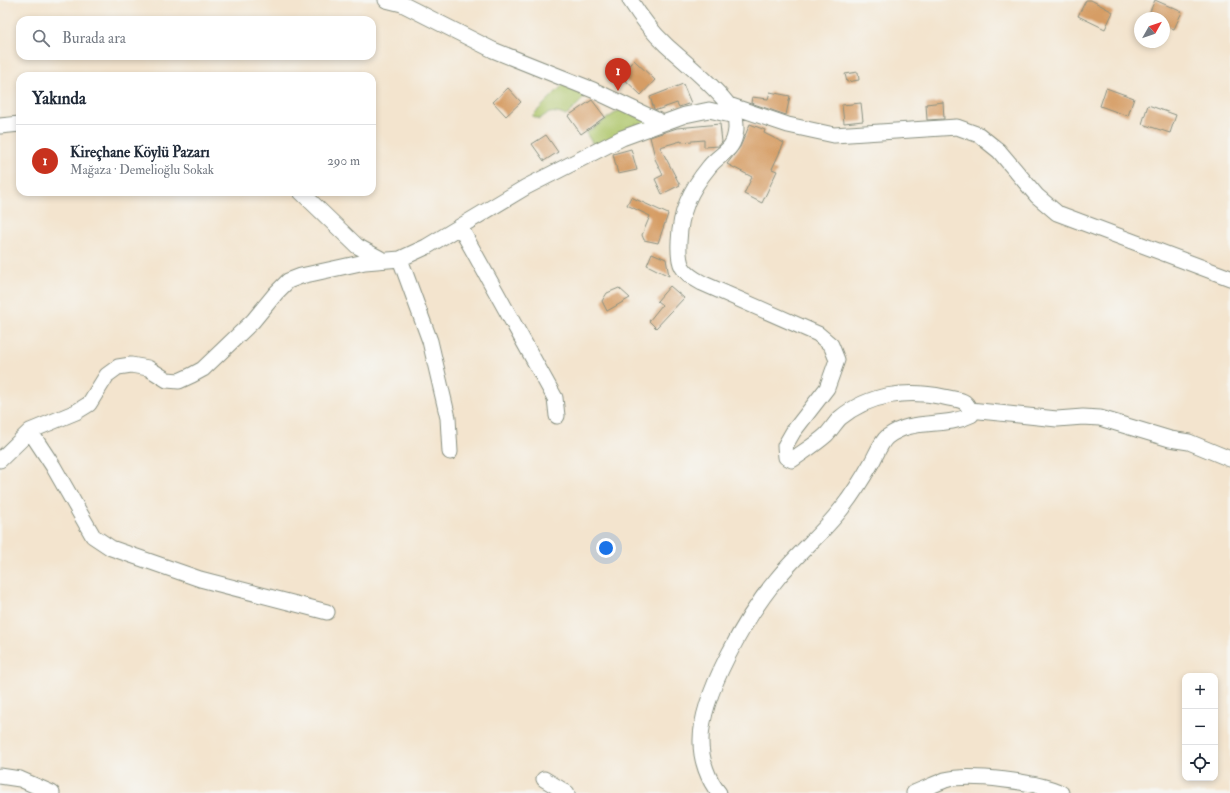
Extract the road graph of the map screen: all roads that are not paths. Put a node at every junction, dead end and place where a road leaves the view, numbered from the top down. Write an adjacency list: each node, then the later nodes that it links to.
1 (386, 0): 5 (street)
2 (630, 0): 3 (street)
3 (726, 104): 4 (street); 12 (street)
4 (735, 116): 5 (street); 13 (street)
5 (663, 123): 9 (street)
6 (16, 124): 7 (street)
7 (0, 126)
8 (305, 196): 11 (street)
9 (460, 227): 10 (street); 14 (street)
10 (400, 259): 11 (street); 16 (street)
11 (383, 260): 15 (street)
12 (1230, 278)
13 (970, 410): 17 (street); 24 (street)
14 (557, 416)
15 (30, 431): 18 (street); 19 (street)
16 (450, 452)
17 (1230, 459)
18 (0, 460)
19 (327, 612)
20 (0, 776): 22 (street)
21 (544, 779): 23 (street)
22 (52, 793)
23 (567, 793)
24 (719, 793)
25 (914, 793): 26 (street)
26 (1061, 793)

